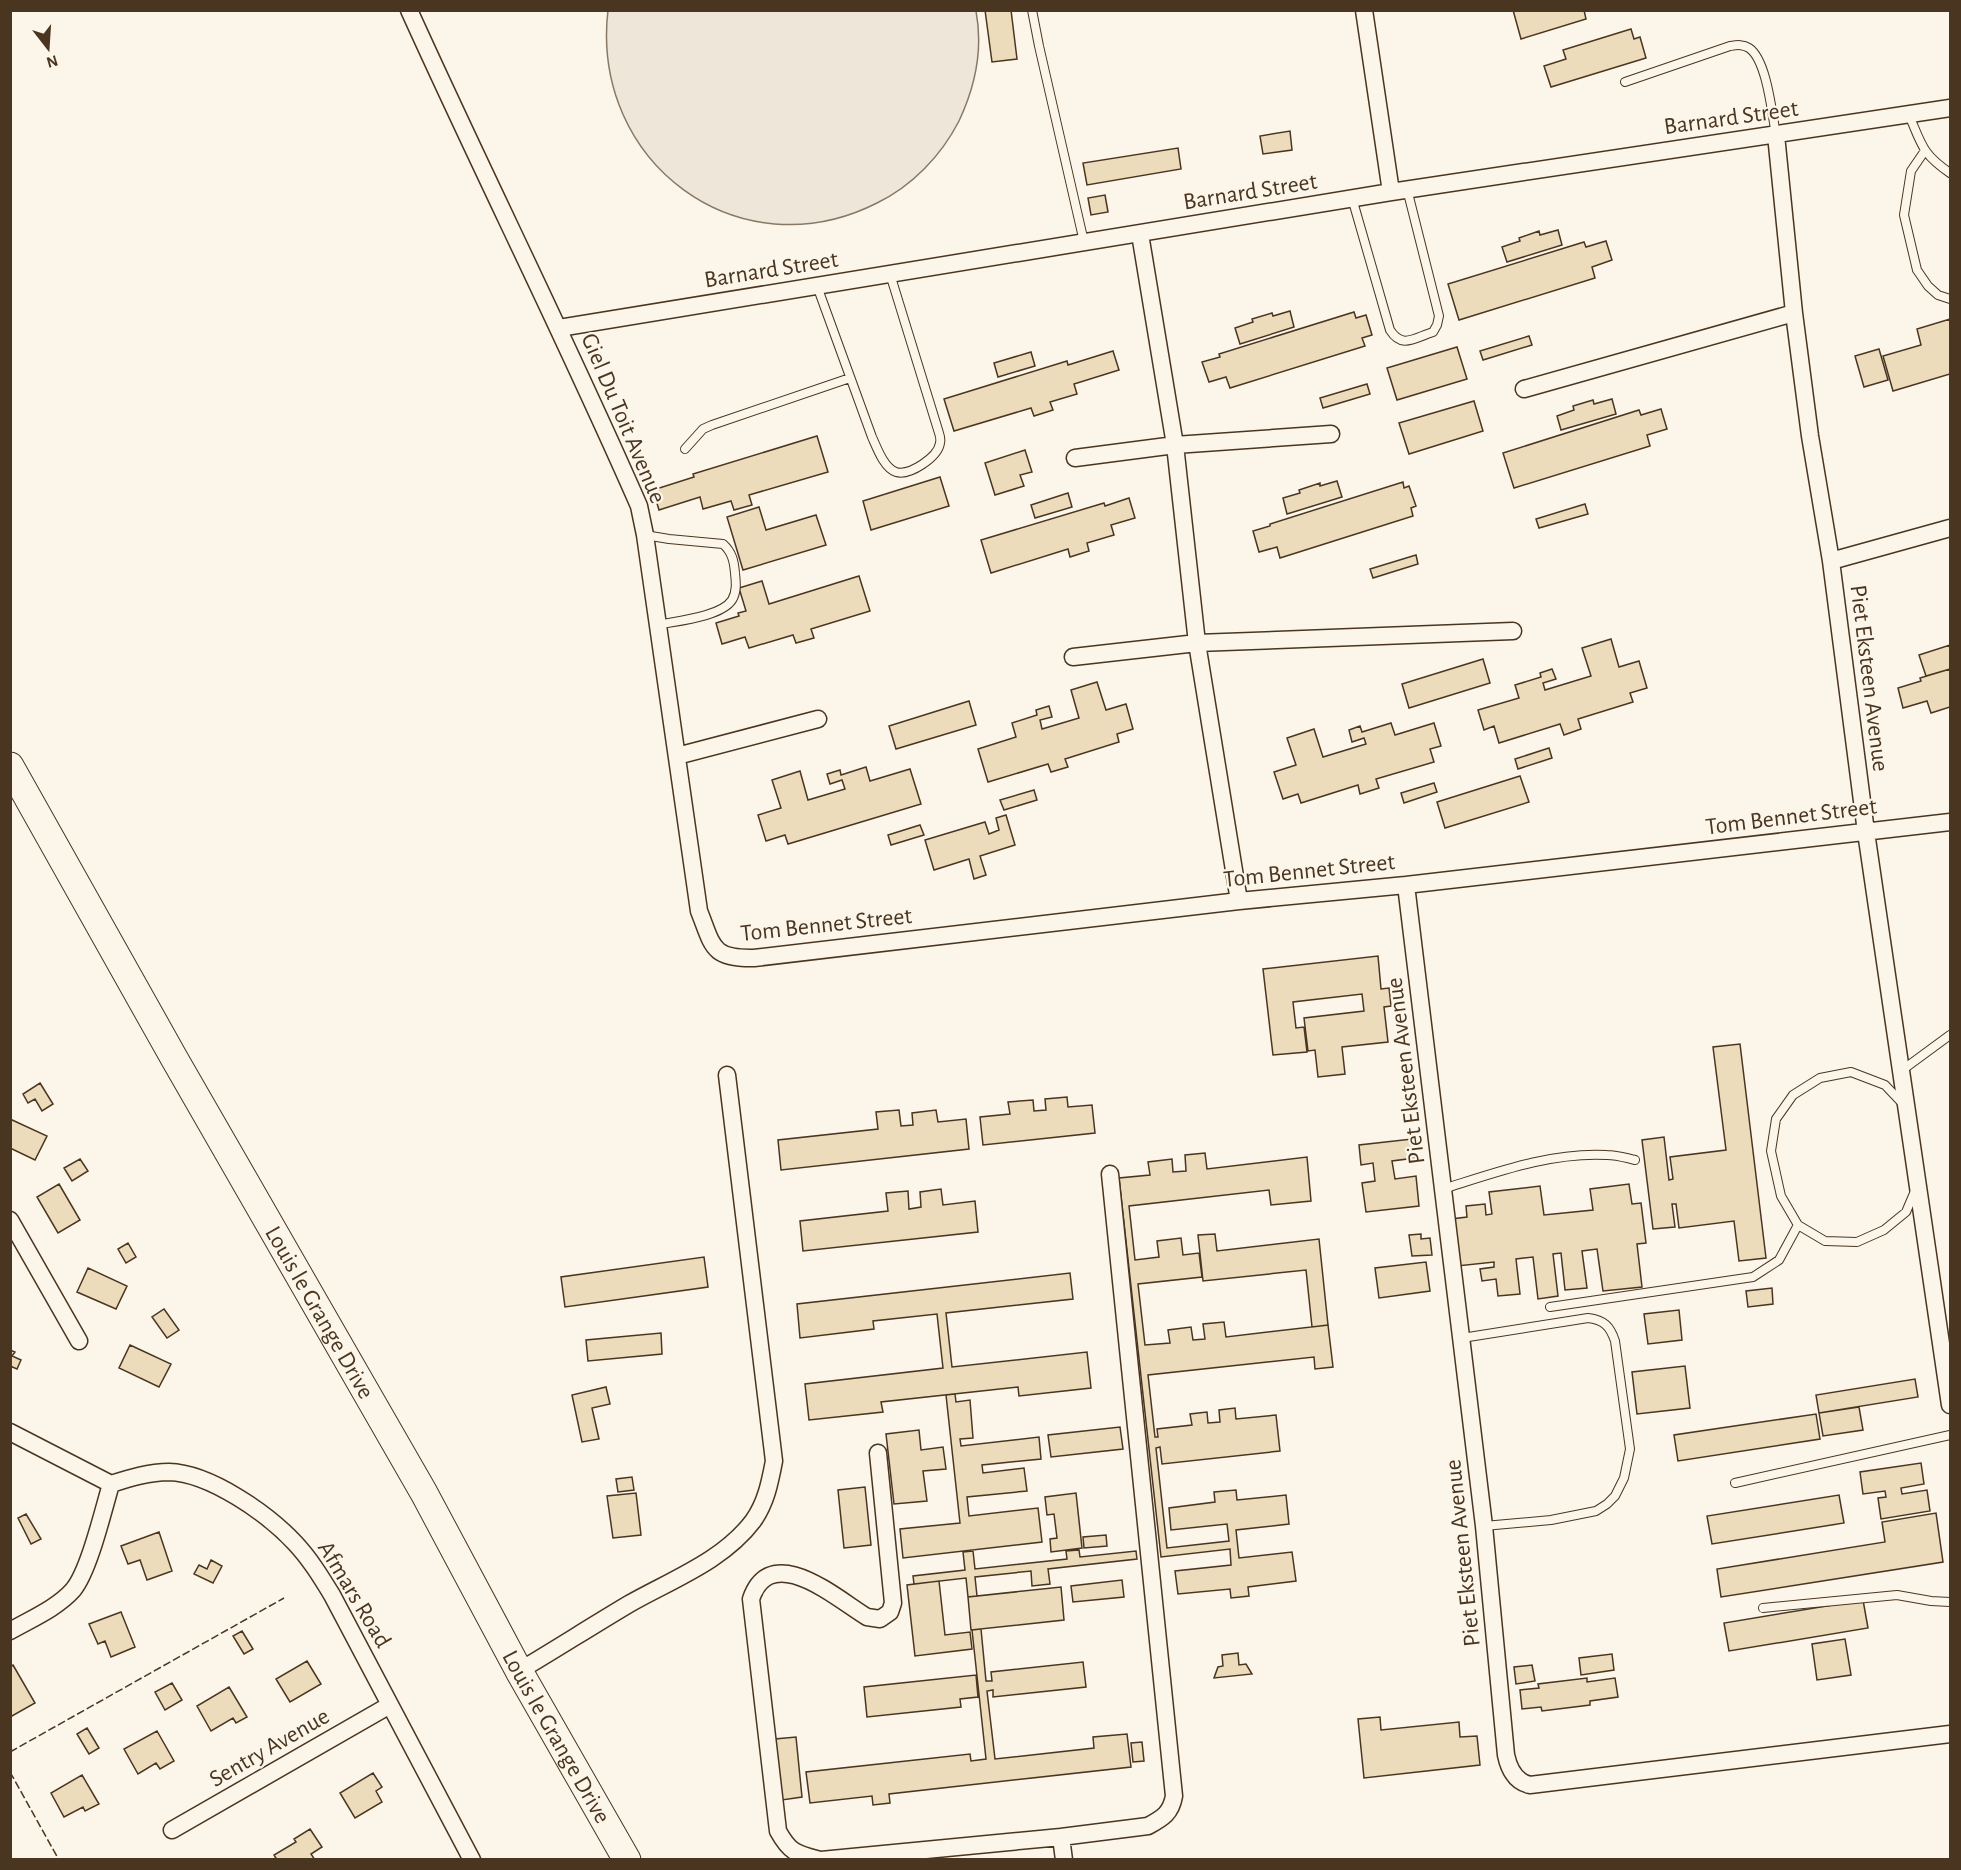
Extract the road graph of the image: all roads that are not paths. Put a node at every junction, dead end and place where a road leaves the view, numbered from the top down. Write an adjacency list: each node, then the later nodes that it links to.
1 (409, 10): 18 (street, Giel Du Toit Avenue)
2 (1032, 10): 13 (lane)
3 (1364, 10): 10 (street)
4 (1625, 82): 7 (lane)
5 (1950, 108): 6 (street, Barnard Street)
6 (1909, 116): 7 (street, Barnard Street); 8 (lane)
7 (1776, 135): 10 (street, Barnard Street); 17 (street, Piet Eksteen Avenue)
8 (1924, 152): 9 (lane); 16 (lane)
9 (1950, 173)
10 (1399, 190): 11 (street, Barnard Street); 11 (lane)
11 (1352, 198): 12 (street, Barnard Street)
12 (1140, 234): 13 (street, Barnard Street); 22 (street)
13 (1084, 242): 14 (street, Barnard Street)
14 (890, 274): 15 (street, Barnard Street); 19 (lane)
15 (817, 286): 18 (street, Barnard Street); 19 (lane)
16 (1950, 299)
17 (1794, 314): 20 (street); 27 (street, Piet Eksteen Avenue)
18 (559, 328): 26 (street, Giel Du Toit Avenue)
19 (850, 378): 23 (lane)
20 (1524, 389)
21 (1331, 434): 22 (street)
22 (1175, 445): 24 (street); 30 (street)
23 (685, 449)
24 (1076, 458)
25 (1950, 528): 27 (street)
26 (645, 535): 28 (street, Giel Du Toit Avenue); 28 (lane)
27 (1831, 561): 36 (street, Piet Eksteen Avenue)
28 (657, 625): 33 (street, Giel Du Toit Avenue)
29 (1513, 631): 30 (street)
30 (1197, 643): 31 (street); 38 (street)
31 (1073, 657)
32 (818, 719): 33 (street)
33 (677, 756): 39 (street, Giel Du Toit Avenue)
34 (10, 766): 63 (main road, Louis le Grange Drive)
35 (1950, 822): 36 (street, Tom Bennet Street)
36 (1866, 832): 37 (street, Tom Bennet Street); 41 (street, Piet Eksteen Avenue)
37 (1406, 885): 38 (street, Tom Bennet Street); 47 (street, Piet Eksteen Avenue)
38 (1239, 901): 39 (street, Tom Bennet Street)
39 (699, 911)
40 (1950, 1035): 41 (lane)
41 (1900, 1071): 43 (street, Piet Eksteen Avenue)
42 (727, 1075): 63 (street)
43 (1906, 1107): 46 (street, Piet Eksteen Avenue); 49 (lane)
44 (1635, 1160): 47 (lane)
45 (1110, 1174): 67 (street)
46 (1918, 1183): 49 (lane); 53 (street, Piet Eksteen Avenue)
47 (1443, 1189): 51 (street, Piet Eksteen Avenue)
48 (10, 1220): 52 (street)
49 (1798, 1225): 50 (lane)
50 (1550, 1306)
51 (1462, 1338): 59 (street, Piet Eksteen Avenue); 59 (lane)
52 (79, 1341)
53 (1950, 1405)
54 (10, 1432): 58 (street)
55 (1950, 1435): 57 (lane)
56 (878, 1453): 70 (street)
57 (1735, 1483)
58 (111, 1484): 62 (street); 64 (street, Afmars Road)
59 (1484, 1526): 65 (street, Piet Eksteen Avenue)
60 (1950, 1602): 61 (lane)
61 (1763, 1608)
62 (10, 1631)
63 (519, 1671): 69 (main road, Louis le Grange Drive)
64 (390, 1705): 66 (street, Sentry Avenue); 68 (street, Afmars Road)
65 (1950, 1734)
66 (172, 1830)
67 (1061, 1837): 70 (street); 71 (street)
68 (472, 1860)
69 (627, 1860)
70 (820, 1860)
71 (1064, 1860)

